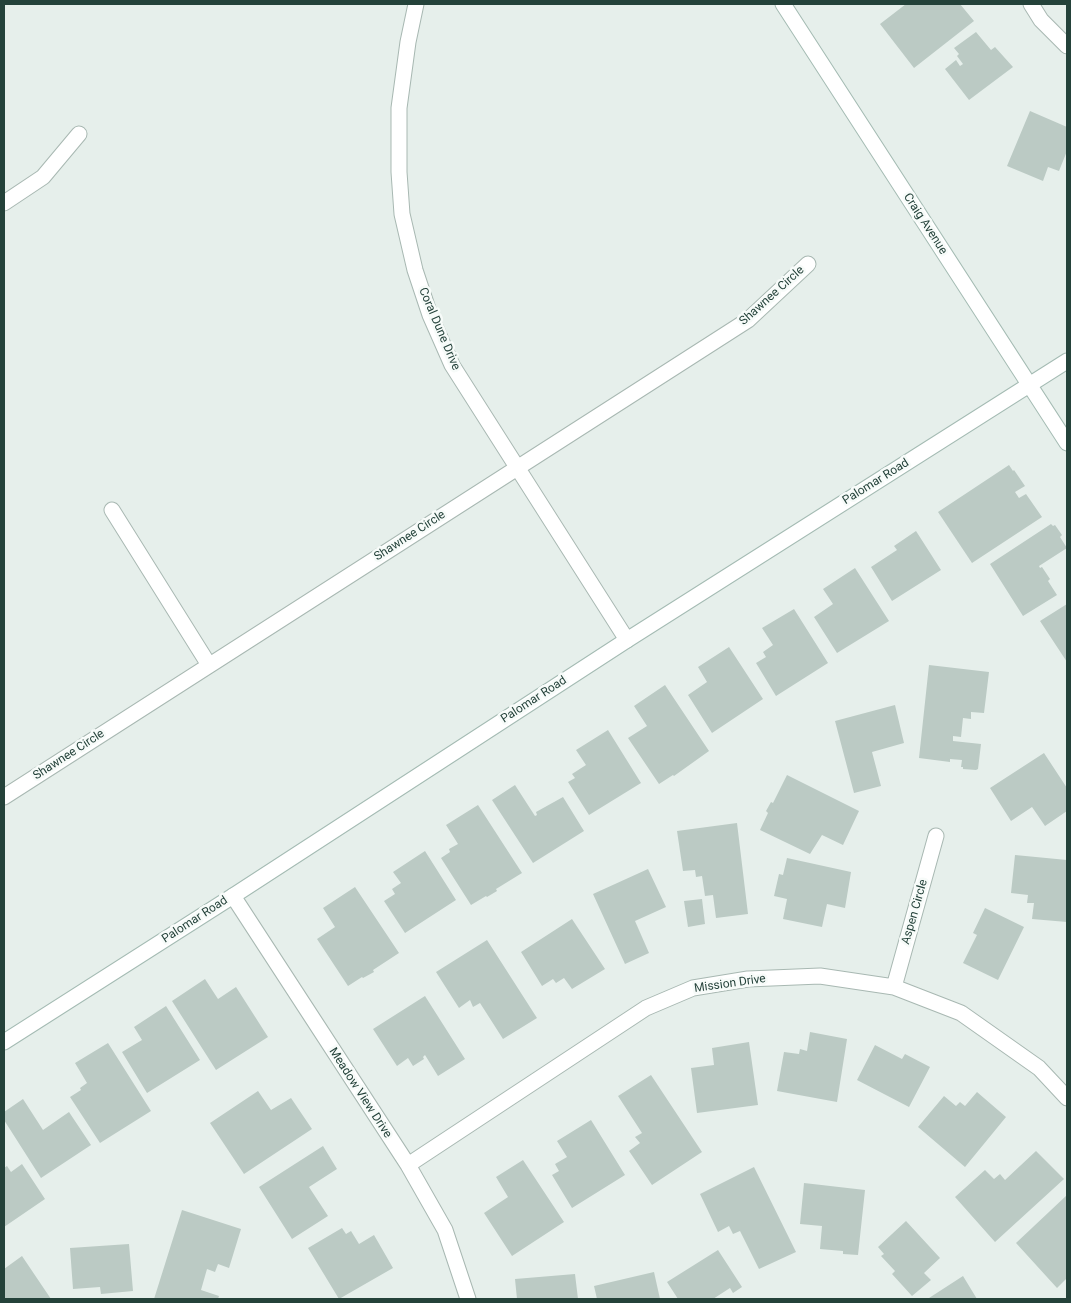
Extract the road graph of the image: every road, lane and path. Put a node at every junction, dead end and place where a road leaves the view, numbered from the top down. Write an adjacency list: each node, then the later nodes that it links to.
1 (416, 4): 11 (street, Coral Dune Drive)
2 (783, 4): 9 (street, Craig Avenue)
3 (1031, 4): 4 (street)
4 (1067, 46)
5 (79, 134): 6 (street)
6 (4, 203)
7 (808, 264): 11 (street, Shawnee Circle)
8 (1067, 361): 9 (street, Palomar Road)
9 (1030, 385): 10 (street, Craig Avenue); 13 (street, Palomar Road)
10 (1067, 443)
11 (517, 468): 13 (street, Coral Dune Drive); 14 (street, Shawnee Circle)
12 (112, 510): 14 (street)
13 (627, 640): 17 (street, Palomar Road)
14 (208, 666): 15 (street, Shawnee Circle)
15 (4, 797)
16 (936, 836): 18 (street, Aspen Circle)
17 (233, 896): 19 (street, Palomar Road); 21 (street, Meadow View Drive)
18 (894, 987): 20 (street, Mission Drive); 21 (street, Mission Drive)
19 (4, 1042)
20 (1067, 1098)
21 (408, 1165): 22 (street, Meadow View Drive)
22 (468, 1299)

